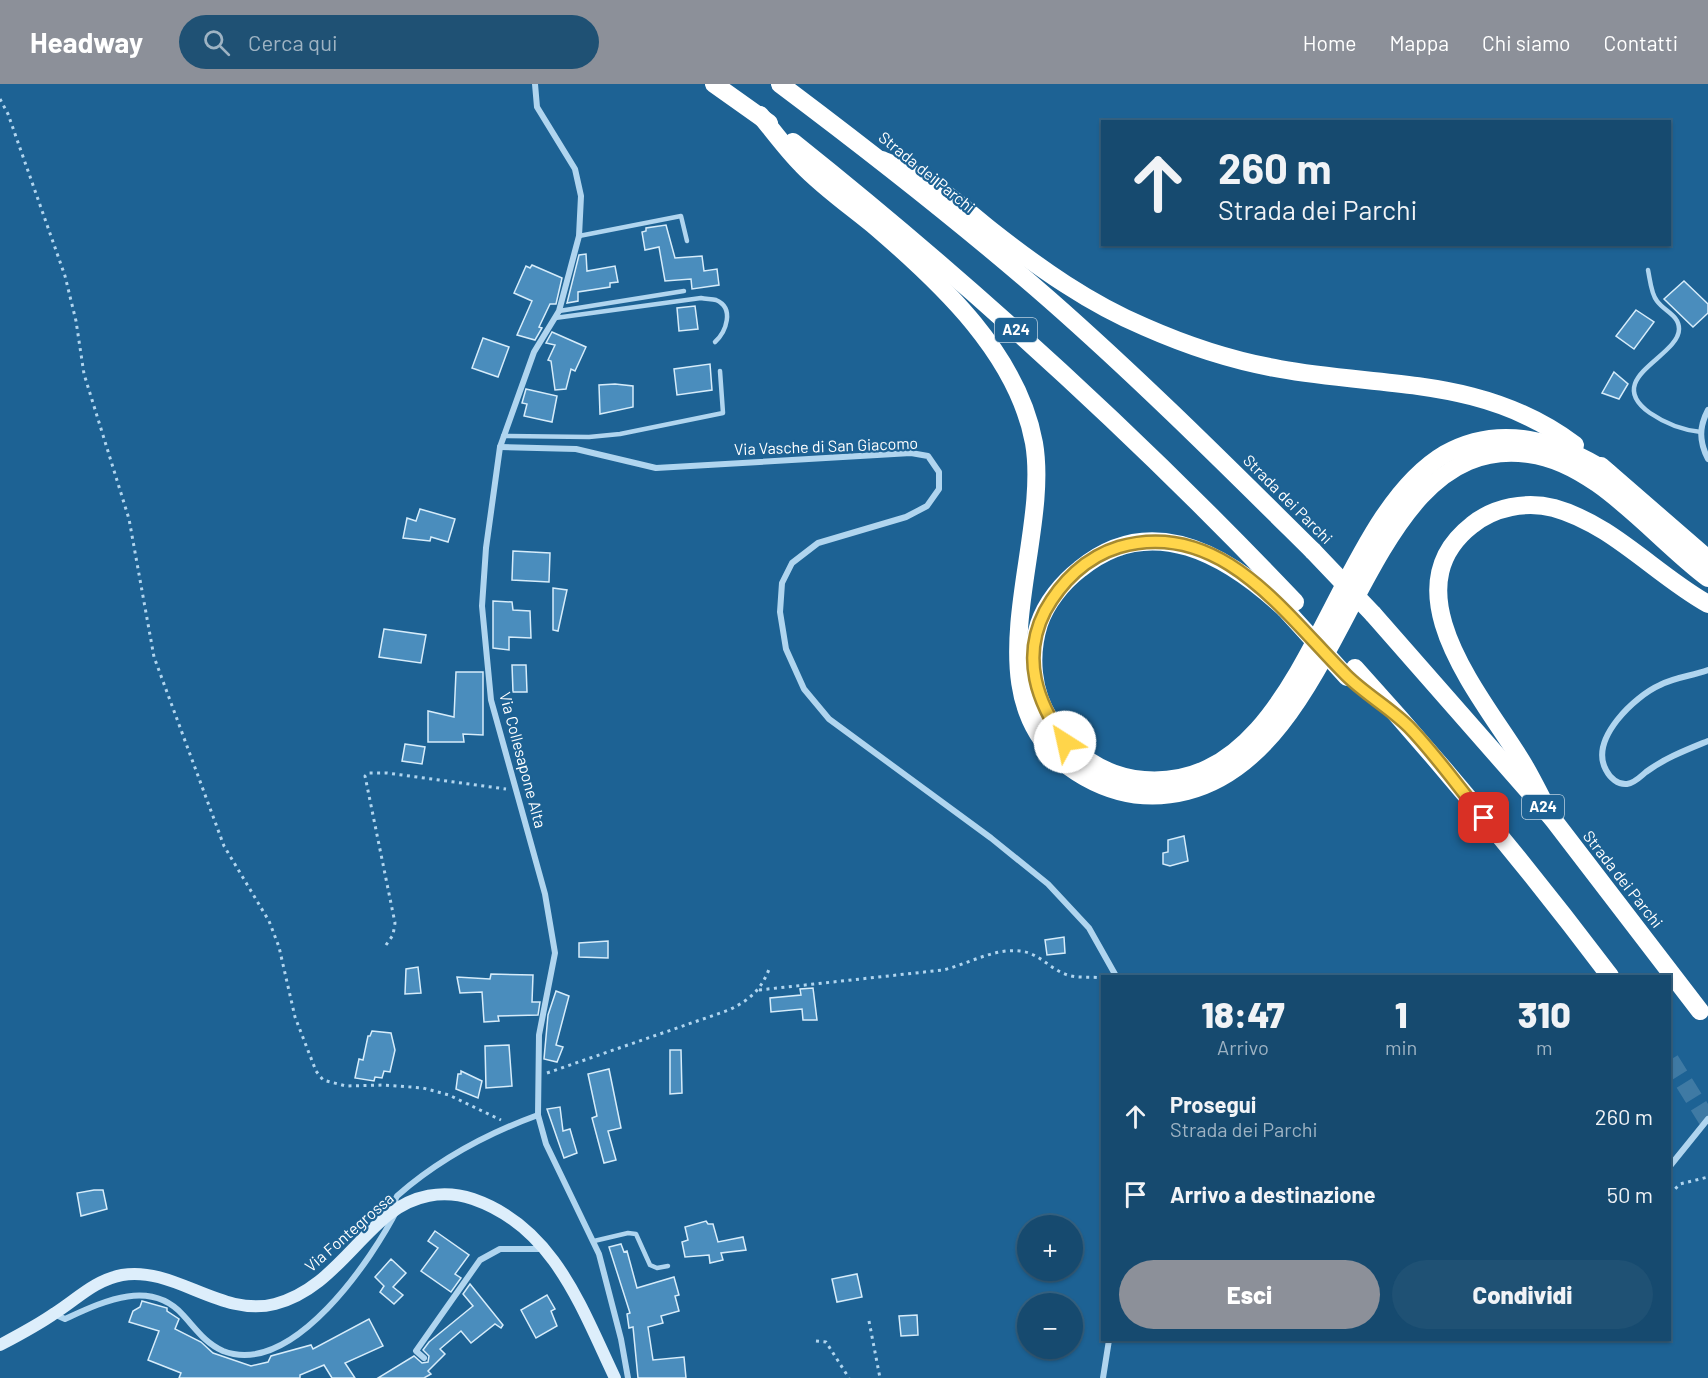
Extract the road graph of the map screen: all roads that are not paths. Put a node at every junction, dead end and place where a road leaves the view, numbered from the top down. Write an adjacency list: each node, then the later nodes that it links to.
1 (535, 84): 6 (street, Via Collesapone Alta)
2 (714, 84): 4 (highway, A24)
3 (780, 84): 5 (highway, Strada dei Parchi / A24)
4 (760, 115): 21 (highway); 23 (highway, A24)
5 (882, 160): 19 (highway); 26 (highway, Strada dei Parchi / A24, bridge)
6 (579, 236): 7 (lane); 10 (street, Via Collesapone Alta)
7 (687, 241)
8 (1647, 270): 15 (lane)
9 (684, 291): 10 (lane)
10 (559, 311): 11 (street, Via Collesapone Alta)
11 (555, 318): 12 (lane); 16 (street, Via Collesapone Alta)
12 (715, 342)
13 (720, 371): 16 (lane)
14 (1708, 410): 15 (street)
15 (1701, 432): 18 (street)
16 (503, 436): 17 (street, Via Collesapone Alta)
17 (500, 447): 27 (street, Via Vasche di San Giacomo); 30 (street, Via Collesapone Alta)
18 (1708, 459)
19 (1609, 473): 20 (highway); 23 (highway)
20 (1708, 560)
21 (1708, 578)
22 (1708, 604): 26 (highway)
23 (1290, 606): 28 (highway, A24)
24 (1708, 670): 25 (street)
25 (1708, 741)
26 (1552, 818): 29 (highway, Strada dei Parchi / A24)
27 (1115, 975)
28 (1609, 975)
29 (1700, 1011)
30 (538, 1115): 33 (street); 34 (street, Via Collesapone Alta)
31 (1708, 1119): 32 (street)
32 (1671, 1165)
33 (398, 1208): 35 (street, Via Fontegrossa); 37 (street, Via Fontegrossa); 37 (street)
34 (594, 1241): 36 (lane); 42 (street, Via Collesapone Alta)
35 (546, 1249): 40 (street); 41 (street, Via Fontegrossa)
36 (668, 1266)
37 (54, 1314): 39 (street, Via Fontegrossa)
38 (1108, 1341): 43 (street)
39 (0, 1345)
40 (424, 1358)
41 (615, 1378)
42 (628, 1378)
43 (1103, 1378)

